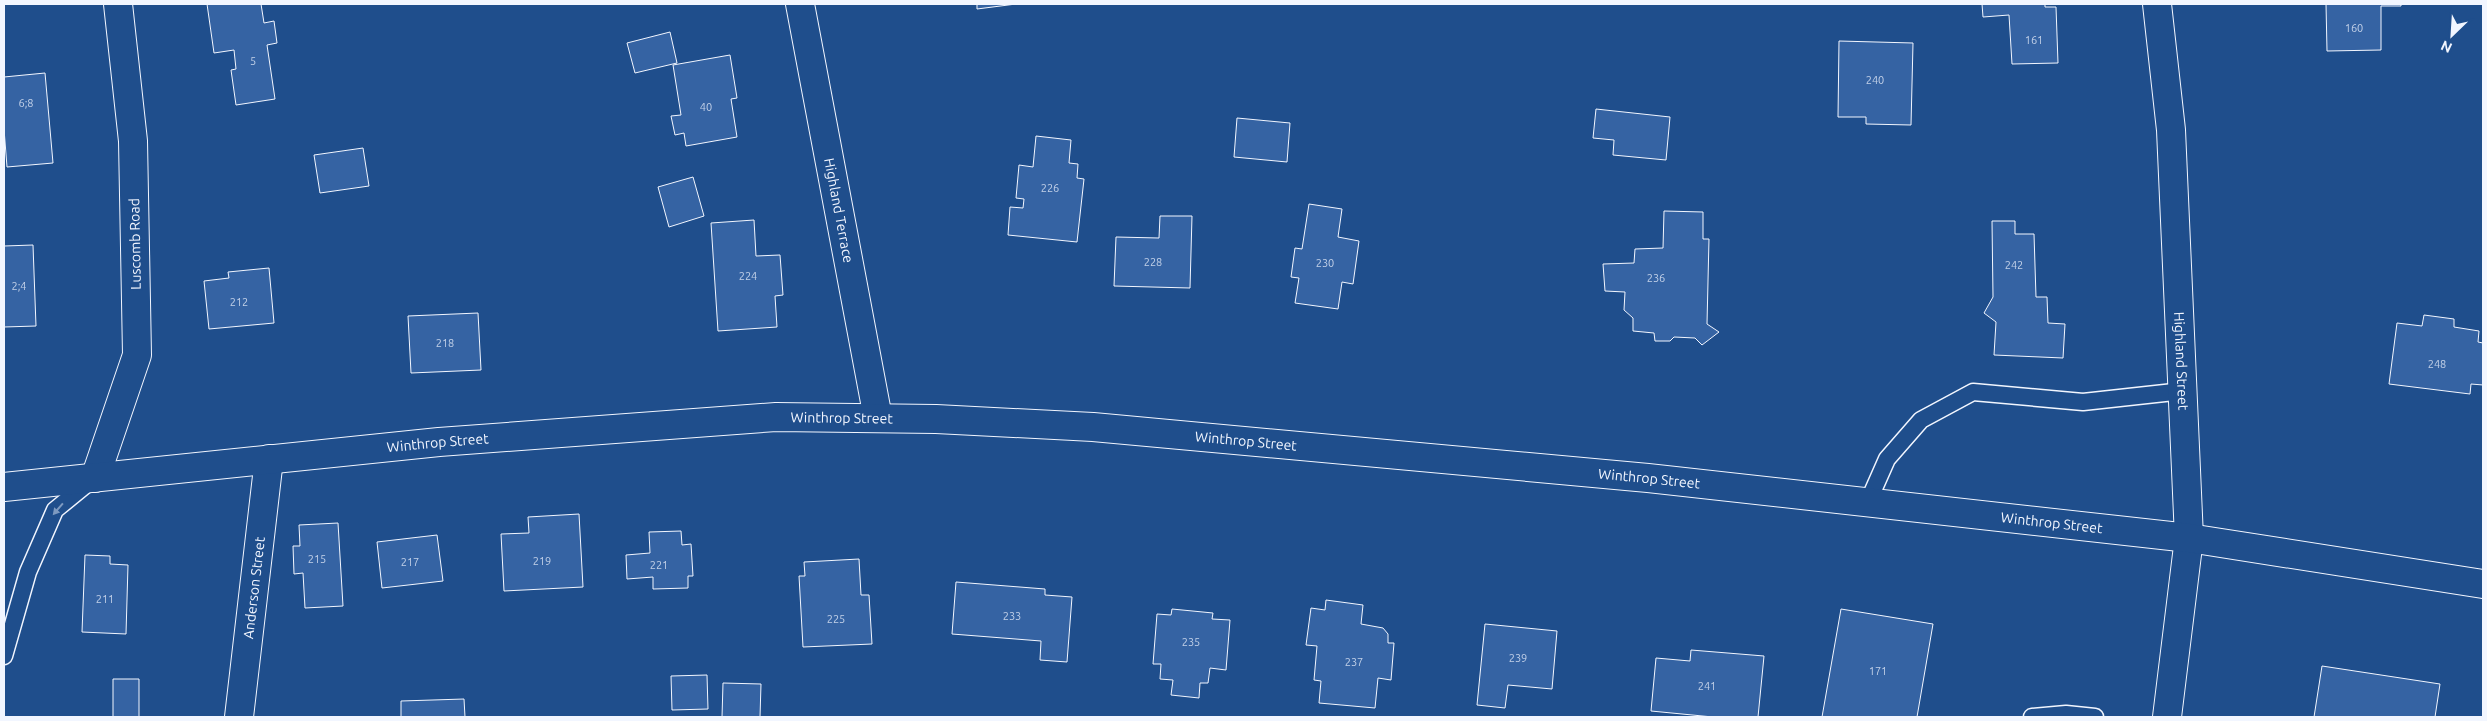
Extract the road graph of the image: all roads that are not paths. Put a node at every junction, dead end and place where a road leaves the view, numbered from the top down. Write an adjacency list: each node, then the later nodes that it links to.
1 (118, 4): 7 (main road, Luscomb Road)
2 (800, 4): 5 (main road, Highland Terrace)
3 (2158, 4): 4 (main road, Highland Street)
4 (2183, 391): 9 (lane); 10 (main road, Highland Street)
5 (878, 418): 6 (main road, Winthrop Street); 9 (main road, Winthrop Street)
6 (268, 459): 7 (main road, Winthrop Street); 13 (main road, Anderson Street)
7 (95, 478): 8 (main road, Winthrop Street); 12 (lane, one-way to 12)
8 (4, 487)
9 (1868, 502): 10 (main road, Winthrop Street)
10 (2189, 538): 11 (main road, Winthrop Street); 16 (main road, Highland Street)
11 (2483, 584)
12 (4, 656)
13 (239, 717)
14 (2032, 717): 15 (lane)
15 (2095, 717)
16 (2167, 717)

